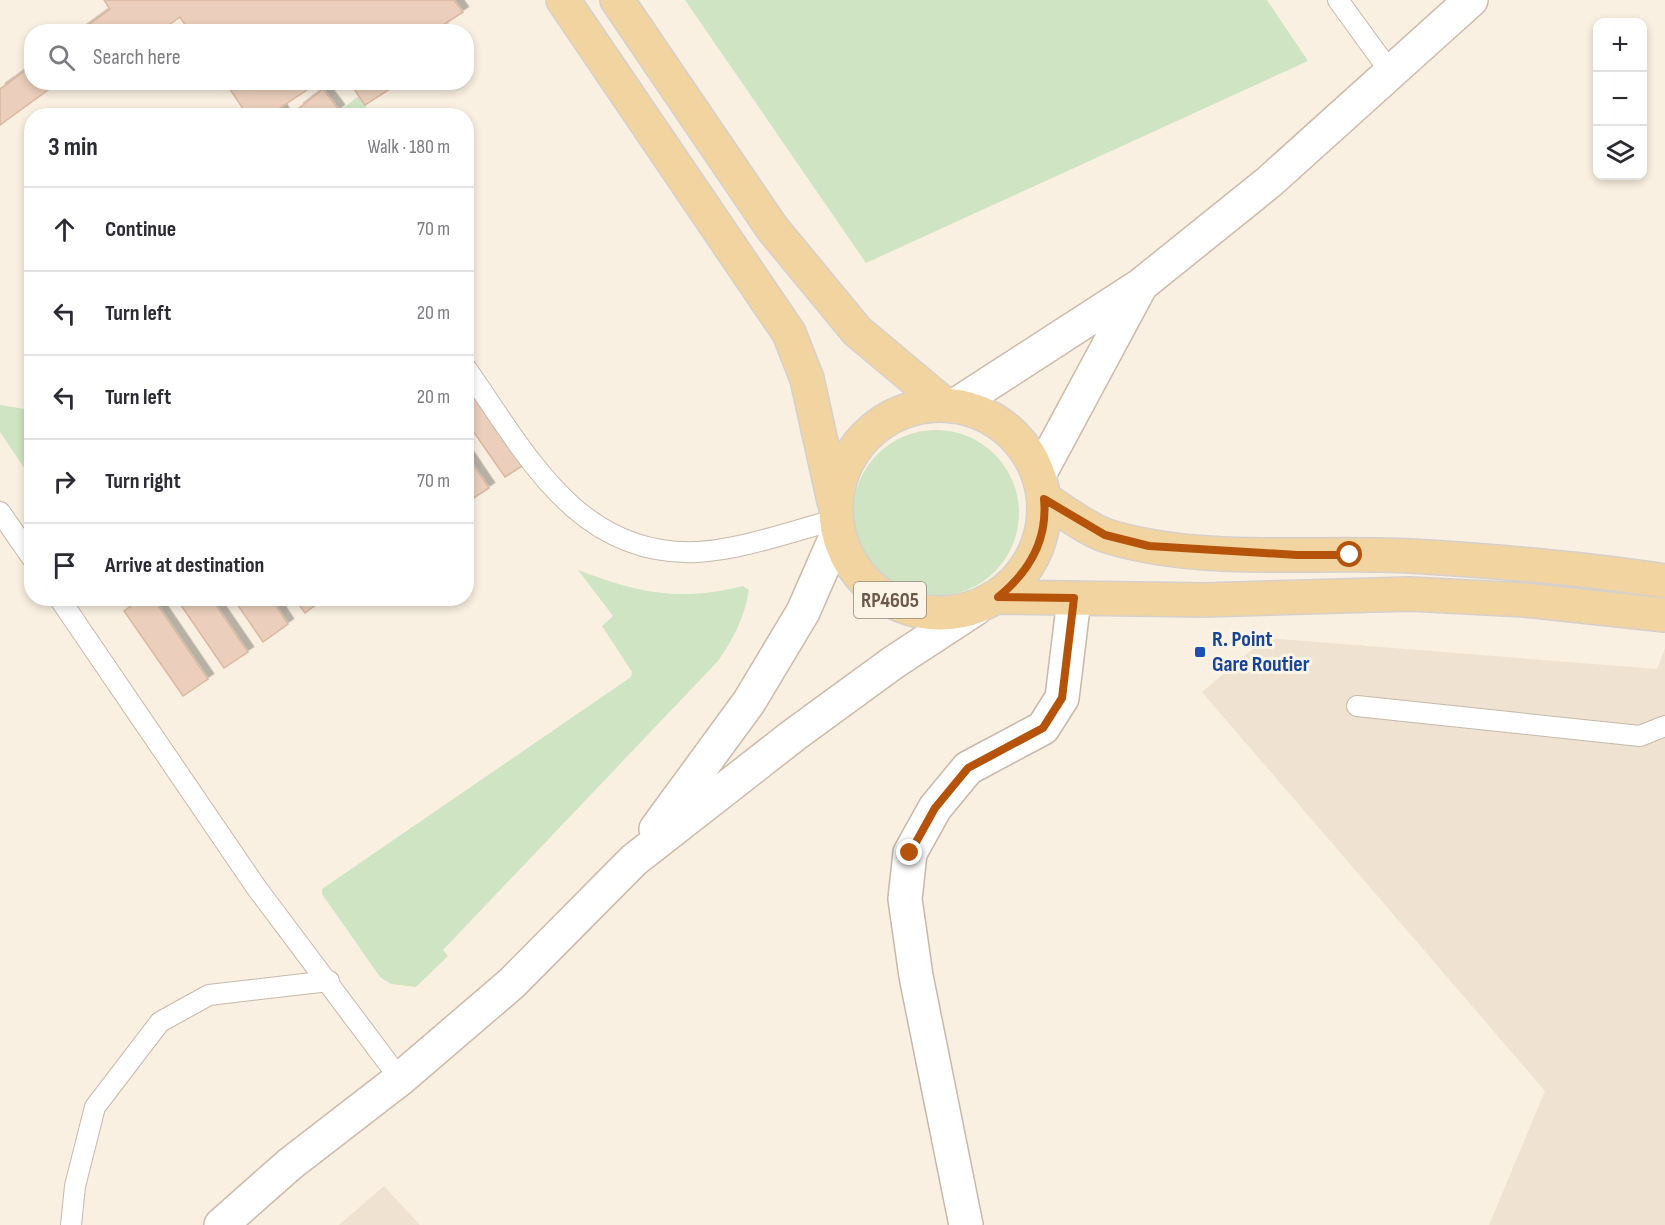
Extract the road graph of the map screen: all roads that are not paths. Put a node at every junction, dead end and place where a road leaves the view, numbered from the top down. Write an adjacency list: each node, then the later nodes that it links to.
1 (563, 0): 11 (main road)
2 (617, 0): 8 (main road)
3 (1338, 0): 5 (lane)
4 (1471, 0): 5 (street, RP4605)
5 (1391, 73): 6 (street, RP4605)
6 (1141, 285): 8 (street, RP4605); 9 (street, RP4605)
7 (474, 379): 11 (lane)
8 (949, 405): 9 (main road, RP4605); 11 (main road, RP4605)
9 (1042, 487): 13 (main road); 15 (main road, RP4605)
10 (0, 512): 12 (lane)
11 (836, 520): 15 (main road, RP4605); 20 (street, RP4605)
12 (24, 546)
13 (1665, 581)
14 (1074, 598): 15 (main road); 17 (main road); 25 (street)
15 (986, 603): 20 (street, RP4605)
16 (64, 606): 21 (lane)
17 (1665, 615)
18 (1357, 706): 19 (lane)
19 (1665, 726)
20 (634, 860): 22 (street, RP4605)
21 (329, 981): 22 (lane); 23 (lane)
22 (400, 1079): 24 (street, RP4605)
23 (71, 1225)
24 (221, 1225)
25 (966, 1225)

